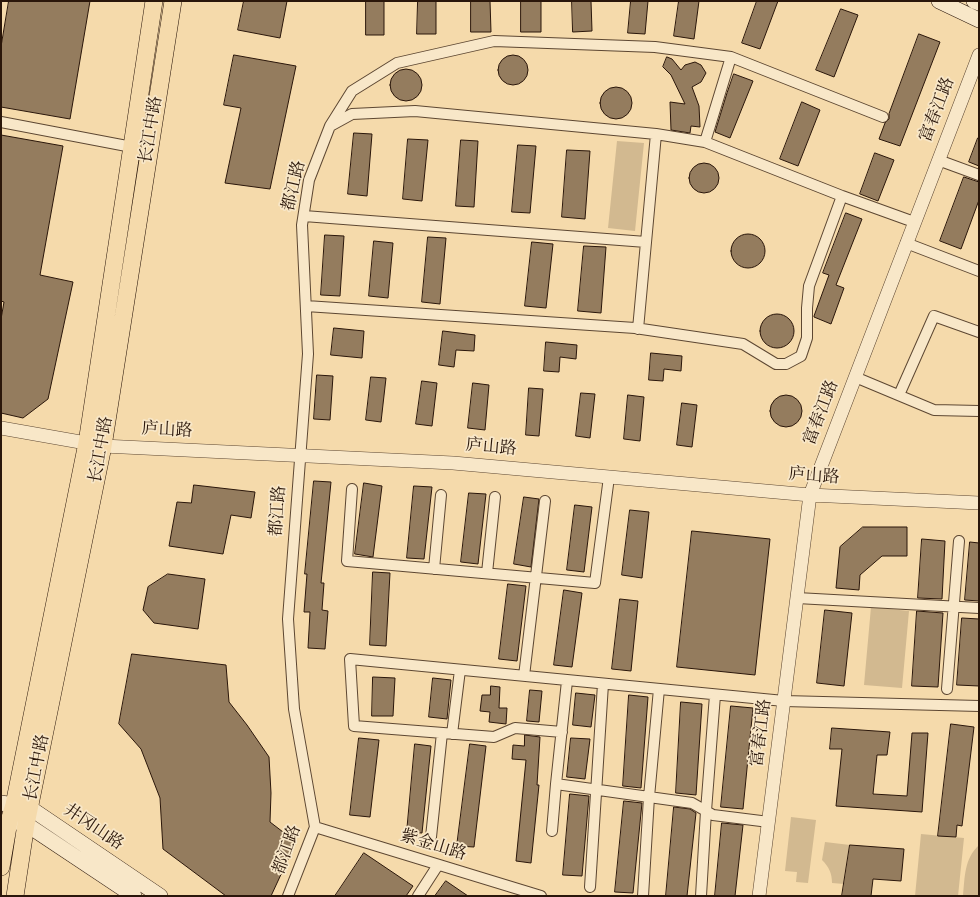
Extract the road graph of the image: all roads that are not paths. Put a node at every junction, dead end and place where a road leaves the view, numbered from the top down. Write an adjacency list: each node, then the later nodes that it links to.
1 (154, 1): 14 (main road, 长江中路)
2 (172, 1): 30 (main road, 长江中路)
3 (939, 1): 6 (main road)
4 (974, 1): 5 (main road)
5 (979, 3)
6 (979, 20)
7 (979, 56): 15 (street, 富春江路)
8 (731, 57): 9 (street, 都江路); 11 (street, 都江路); 13 (street)
9 (883, 117)
10 (1, 122): 14 (street)
11 (330, 126): 12 (street); 18 (street, 都江路)
12 (656, 134): 13 (street); 20 (street)
13 (705, 142): 17 (street)
14 (132, 147): 30 (main road, 长江中路)
15 (938, 160): 16 (street); 19 (street, 富春江路)
16 (979, 175)
17 (842, 196): 19 (street); 24 (street)
18 (304, 216): 20 (street); 23 (street, 都江路)
19 (914, 222): 21 (street, 富春江路)
20 (646, 242): 24 (street)
21 (906, 243): 22 (street); 26 (street, 富春江路)
22 (979, 271)
23 (306, 306): 24 (street); 31 (street, 都江路)
24 (638, 329)
25 (979, 332): 27 (street)
26 (855, 377): 27 (street); 35 (street, 富春江路)
27 (899, 395): 28 (street)
28 (979, 411)
29 (1, 428): 30 (street, 庐山路)
30 (95, 445): 31 (street, 庐山路); 61 (main road, 长江中路)
31 (300, 455): 32 (street, 庐山路); 63 (street, 都江路)
32 (609, 477): 35 (street, 庐山路); 42 (street)
33 (352, 489): 40 (street)
34 (441, 495): 40 (street)
35 (810, 495): 38 (street, 庐山路); 43 (street, 富春江路)
36 (495, 497): 41 (street)
37 (546, 501): 42 (street)
38 (979, 503)
39 (959, 541): 44 (street)
40 (434, 569): 41 (street)
41 (487, 573): 42 (street)
42 (536, 577): 47 (street)
43 (797, 598): 44 (street); 53 (street, 富春江路)
44 (953, 607): 45 (street); 51 (street)
45 (979, 608)
46 (460, 670): 47 (street); 56 (street); 56 (street)
47 (524, 676): 48 (street)
48 (568, 680): 49 (street); 55 (street)
49 (603, 684): 50 (street); 58 (street)
50 (659, 689): 52 (street); 59 (street)
51 (947, 689)
52 (715, 695): 53 (street); 60 (street)
53 (784, 702): 54 (street); 62 (street, 富春江路)
54 (979, 706)
55 (562, 732): 56 (street); 57 (street)
56 (447, 733): 65 (street)
57 (556, 784): 58 (street); 64 (street)
58 (595, 790): 59 (street); 68 (street)
59 (649, 797): 60 (street); 75 (street)
60 (706, 811): 62 (street); 76 (street)
61 (13, 813): 67 (main road, 长江中路); 69 (main road, 长江中路); 70 (main road, 井冈山路); 71 (main road, 井冈山路)
62 (769, 822): 77 (street, 富春江路)
63 (315, 827): 66 (street, 紫金山路); 72 (street, 都江路)
64 (552, 831)
65 (431, 837)
66 (438, 865): 73 (street); 74 (street, 紫金山路)
67 (1, 867)
68 (590, 887)
69 (15, 896)
70 (134, 896)
71 (160, 896)
72 (288, 896)
73 (418, 896)
74 (541, 896)
75 (643, 896)
76 (701, 896)
77 (759, 896)

